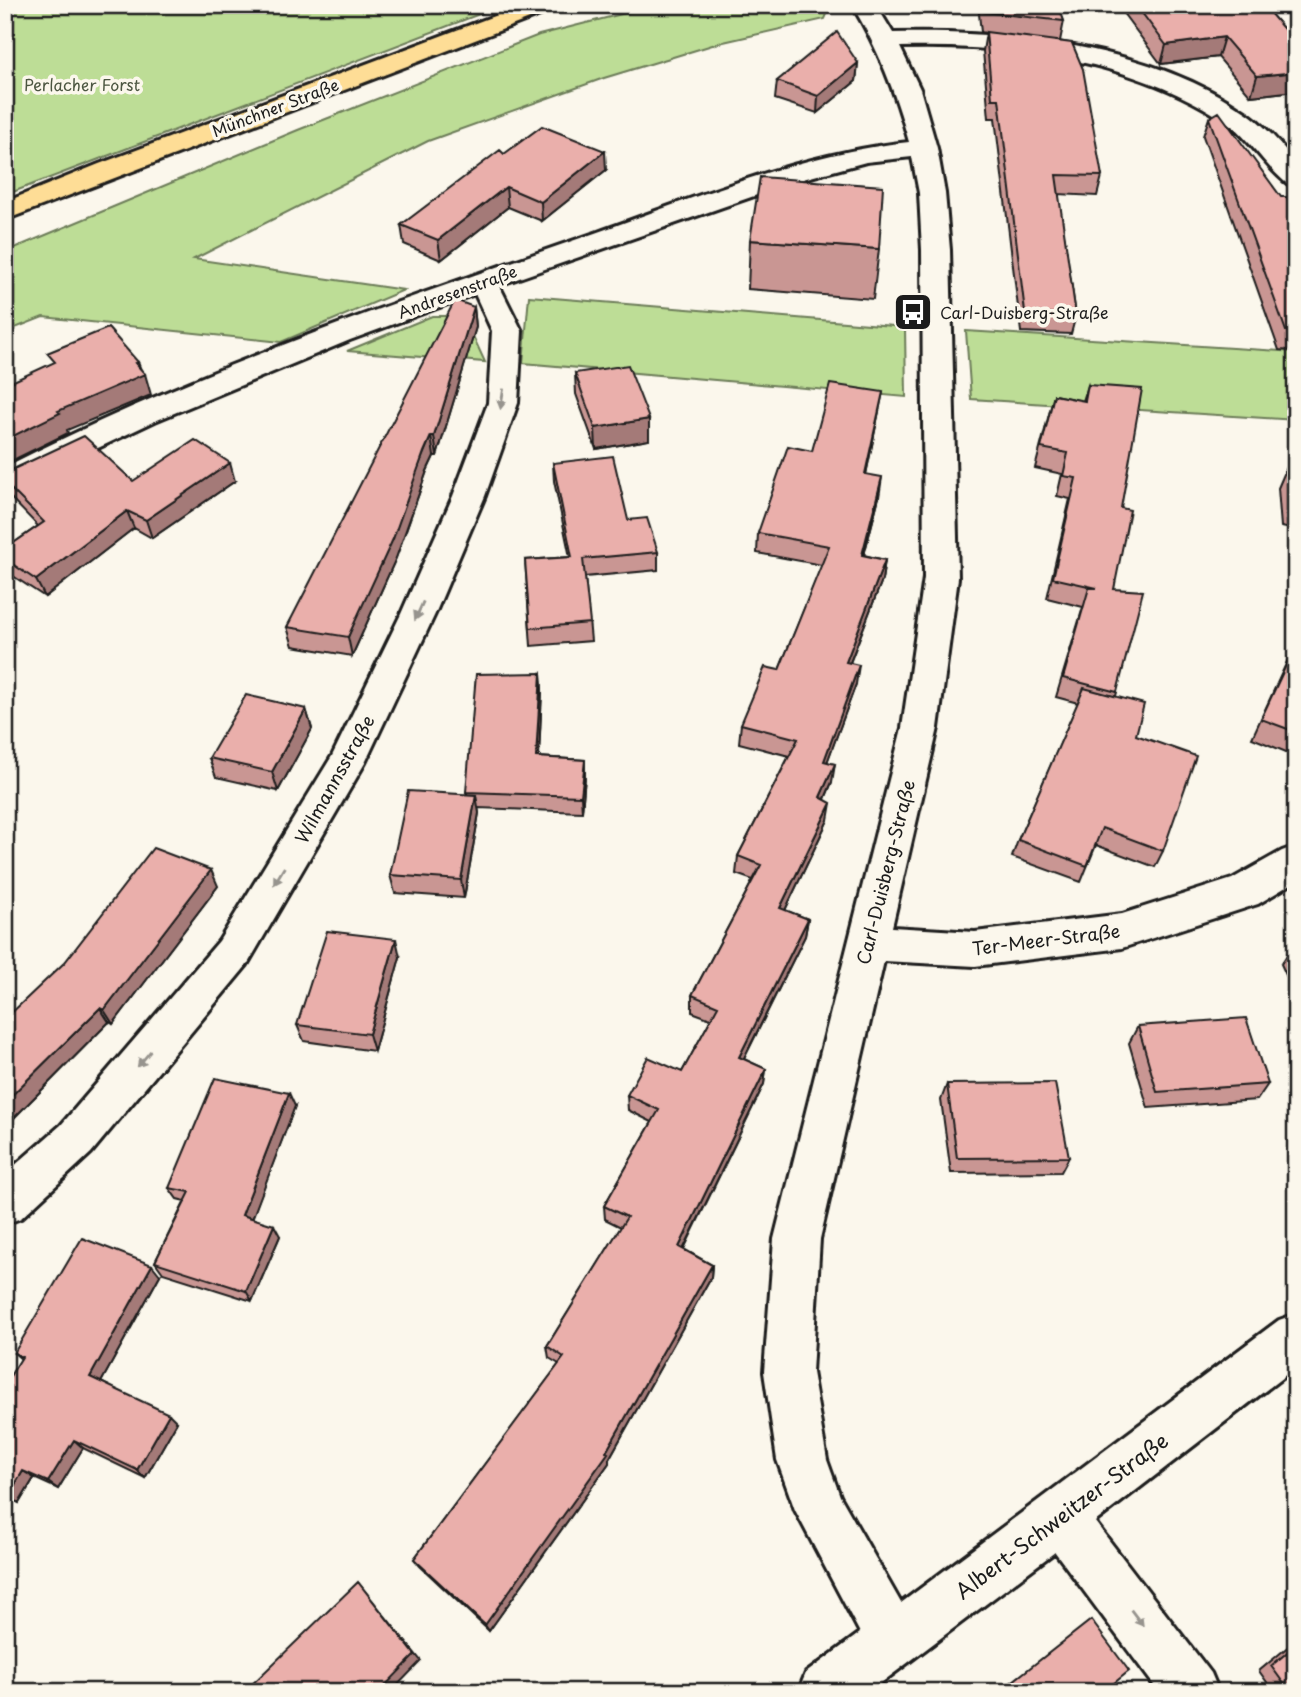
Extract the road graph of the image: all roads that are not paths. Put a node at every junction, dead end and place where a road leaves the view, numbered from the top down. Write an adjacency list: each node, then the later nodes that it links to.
1 (545, 5): 6 (main road, Münchner Straße)
2 (864, 5): 3 (street, Carl-Duisberg-Straße)
3 (885, 40): 4 (street, Carl-Duisberg-Straße); 5 (street)
4 (925, 148): 7 (street, Andresenstraße); 10 (street, Carl-Duisberg-Straße)
5 (1296, 180)
6 (5, 212)
7 (483, 281): 8 (street, Andresenstraße); 11 (street, Wilmannsstraße, one-way to 11)
8 (5, 481)
9 (1296, 862): 10 (street, Ter-Meer-Straße)
10 (867, 943): 14 (street, Carl-Duisberg-Straße)
11 (5, 1203)
12 (1296, 1337): 13 (street, Albert-Schweitzer-Straße)
13 (1060, 1517): 14 (street, Albert-Schweitzer-Straße); 16 (street, one-way to 16)
14 (893, 1641): 15 (street, Albert-Schweitzer-Straße)
15 (825, 1692)
16 (1192, 1692)

